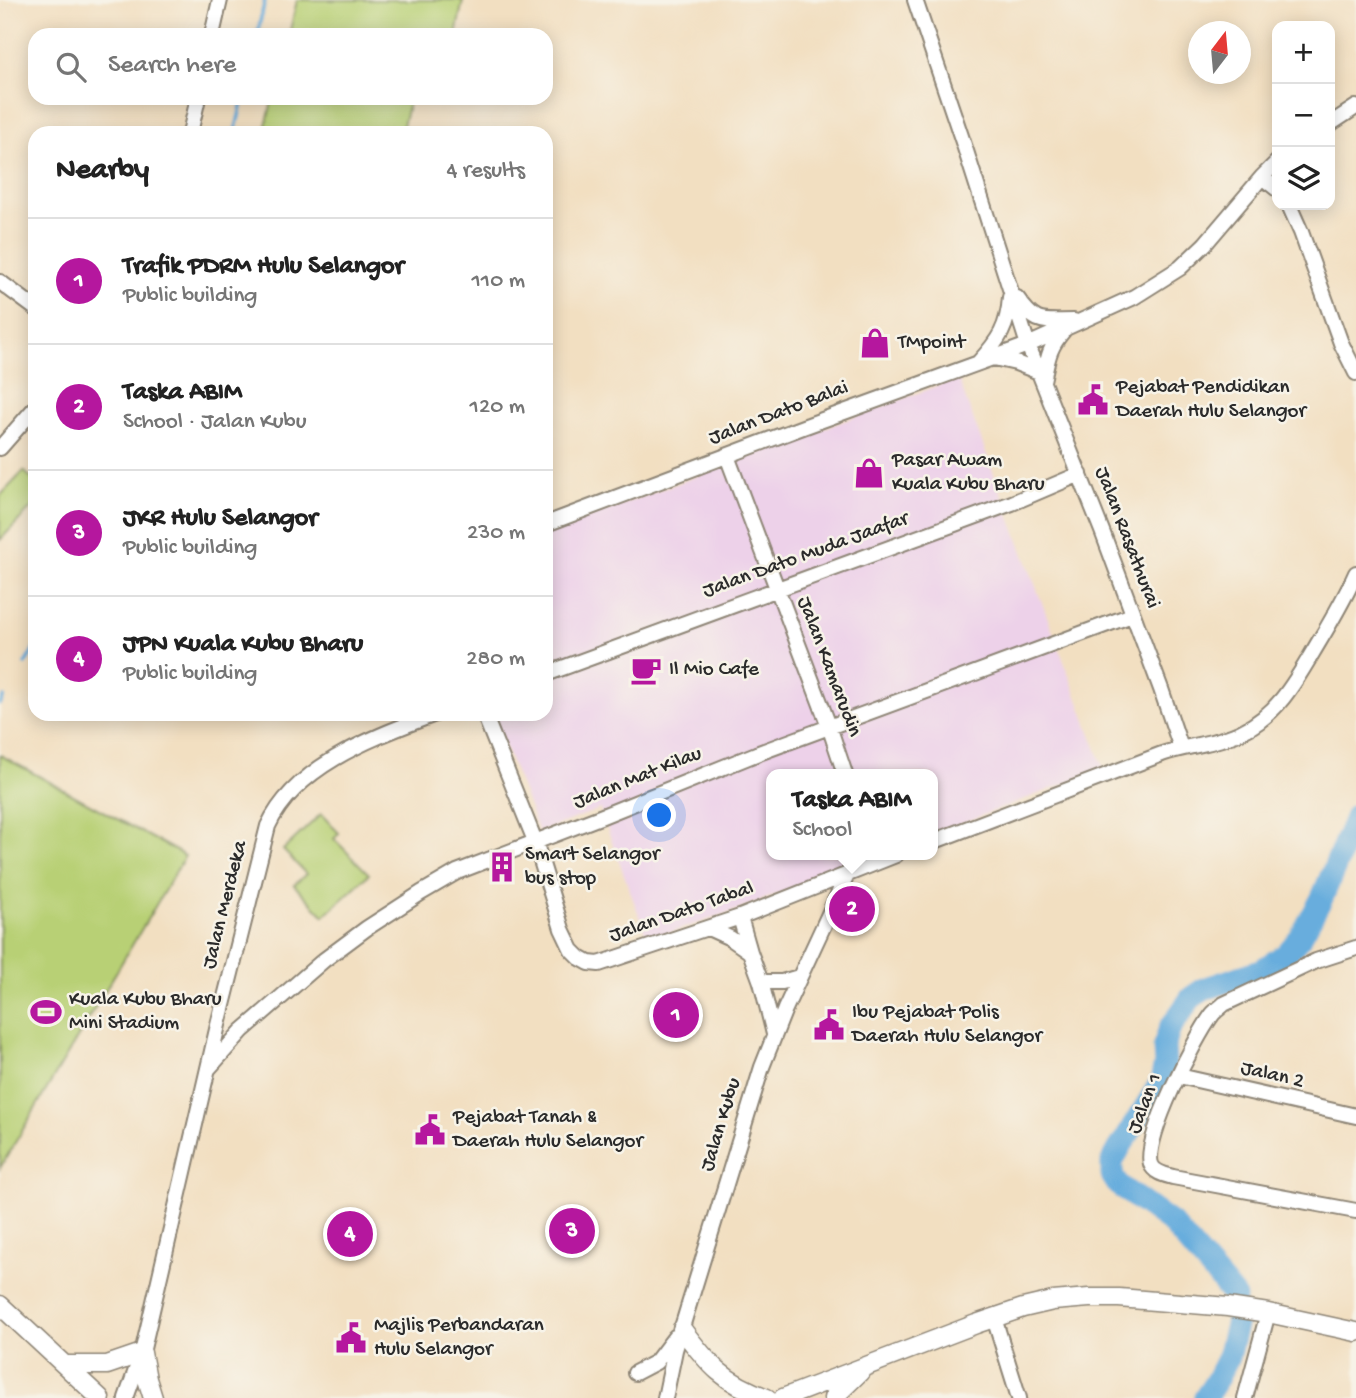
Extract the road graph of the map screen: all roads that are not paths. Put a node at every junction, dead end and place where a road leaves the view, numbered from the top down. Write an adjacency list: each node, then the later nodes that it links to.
1 (220, 0): 3 (street)
2 (915, 0): 13 (street, Jalan Rasathurai)
3 (214, 28)
4 (196, 105): 7 (street)
5 (1356, 107): 6 (street)
6 (1335, 121)
7 (192, 126)
8 (1272, 167): 9 (street, Jalan Dato Balai)
9 (1262, 177): 10 (street); 15 (street, Jalan Dato Balai)
10 (1272, 185)
11 (1291, 210): 19 (street)
12 (0, 282): 14 (street)
13 (1010, 288): 15 (street); 17 (street, Jalan Rasathurai); 18 (street)
14 (28, 303)
15 (1082, 321): 16 (street, Jalan Dato Balai)
16 (1065, 329): 17 (street, Jalan Dato Balai); 20 (street)
17 (1028, 345): 18 (street, Jalan Dato Balai); 20 (street, Jalan Rasathurai)
18 (986, 360): 20 (street); 23 (street, Jalan Dato Balai)
19 (1356, 373)
20 (1041, 377): 24 (street, Jalan Rasathurai)
21 (28, 416): 22 (street)
22 (0, 448)
23 (727, 456): 25 (street, Jalan Dato Balai); 27 (street, Jalan Kamarudin)
24 (1080, 474): 27 (street, Jalan Dato Muda Jaafar); 29 (street, Jalan Rasathurai)
25 (553, 521)
26 (1356, 573): 28 (street)
27 (776, 590): 30 (street, Jalan Dato Muda Jaafar); 33 (street, Jalan Kamarudin)
28 (1352, 595): 34 (street)
29 (1132, 615): 33 (street, Jalan Mat Kilau); 34 (street, Jalan Rasathurai)
30 (553, 671)
31 (416, 721): 46 (street, Jalan Merdeka)
32 (487, 721): 37 (street)
33 (829, 726): 35 (street, Jalan Kamarudin); 37 (street, Jalan Mat Kilau)
34 (1181, 748): 36 (street)
35 (843, 769)
36 (938, 840)
37 (535, 842): 41 (street, Jalan Dato Tabal); 47 (street, Jalan Mat Kilau)
38 (871, 860): 39 (street, Jalan Dato Tabal)
39 (848, 873): 40 (street, Jalan Dato Tabal); 44 (street, Jalan Kubu)
40 (740, 917): 41 (street, Jalan Dato Tabal); 43 (street)
41 (708, 928): 43 (street)
42 (1356, 948): 50 (street, Jalan 1)
43 (750, 952): 45 (street)
44 (799, 977): 45 (street); 48 (street, Jalan Kubu)
45 (761, 982): 48 (street)
46 (218, 1026): 47 (street); 49 (street, Jalan Merdeka)
47 (242, 1031): 49 (street, Jalan Mat Kilau)
48 (774, 1034): 56 (street, Jalan Kubu)
49 (209, 1068): 58 (street, Jalan Merdeka)
50 (1179, 1076): 51 (street, Jalan 2); 52 (street, Jalan 1)
51 (1356, 1116)
52 (1356, 1211)
53 (0, 1305): 59 (main road)
54 (1268, 1313): 55 (main road); 57 (main road); 70 (street)
55 (994, 1318): 60 (main road); 69 (street)
56 (682, 1329): 61 (street); 65 (street, Jalan Kubu); 66 (main road)
57 (1356, 1332)
58 (142, 1353): 59 (main road); 63 (street, Jalan Merdeka); 64 (main road)
59 (65, 1365): 62 (main road)
60 (867, 1365): 67 (main road); 68 (main road)
61 (635, 1373)
62 (100, 1398)
63 (126, 1398)
64 (153, 1398)
65 (665, 1398)
66 (767, 1398)
67 (783, 1398)
68 (833, 1398)
69 (1019, 1398)
70 (1245, 1398)

